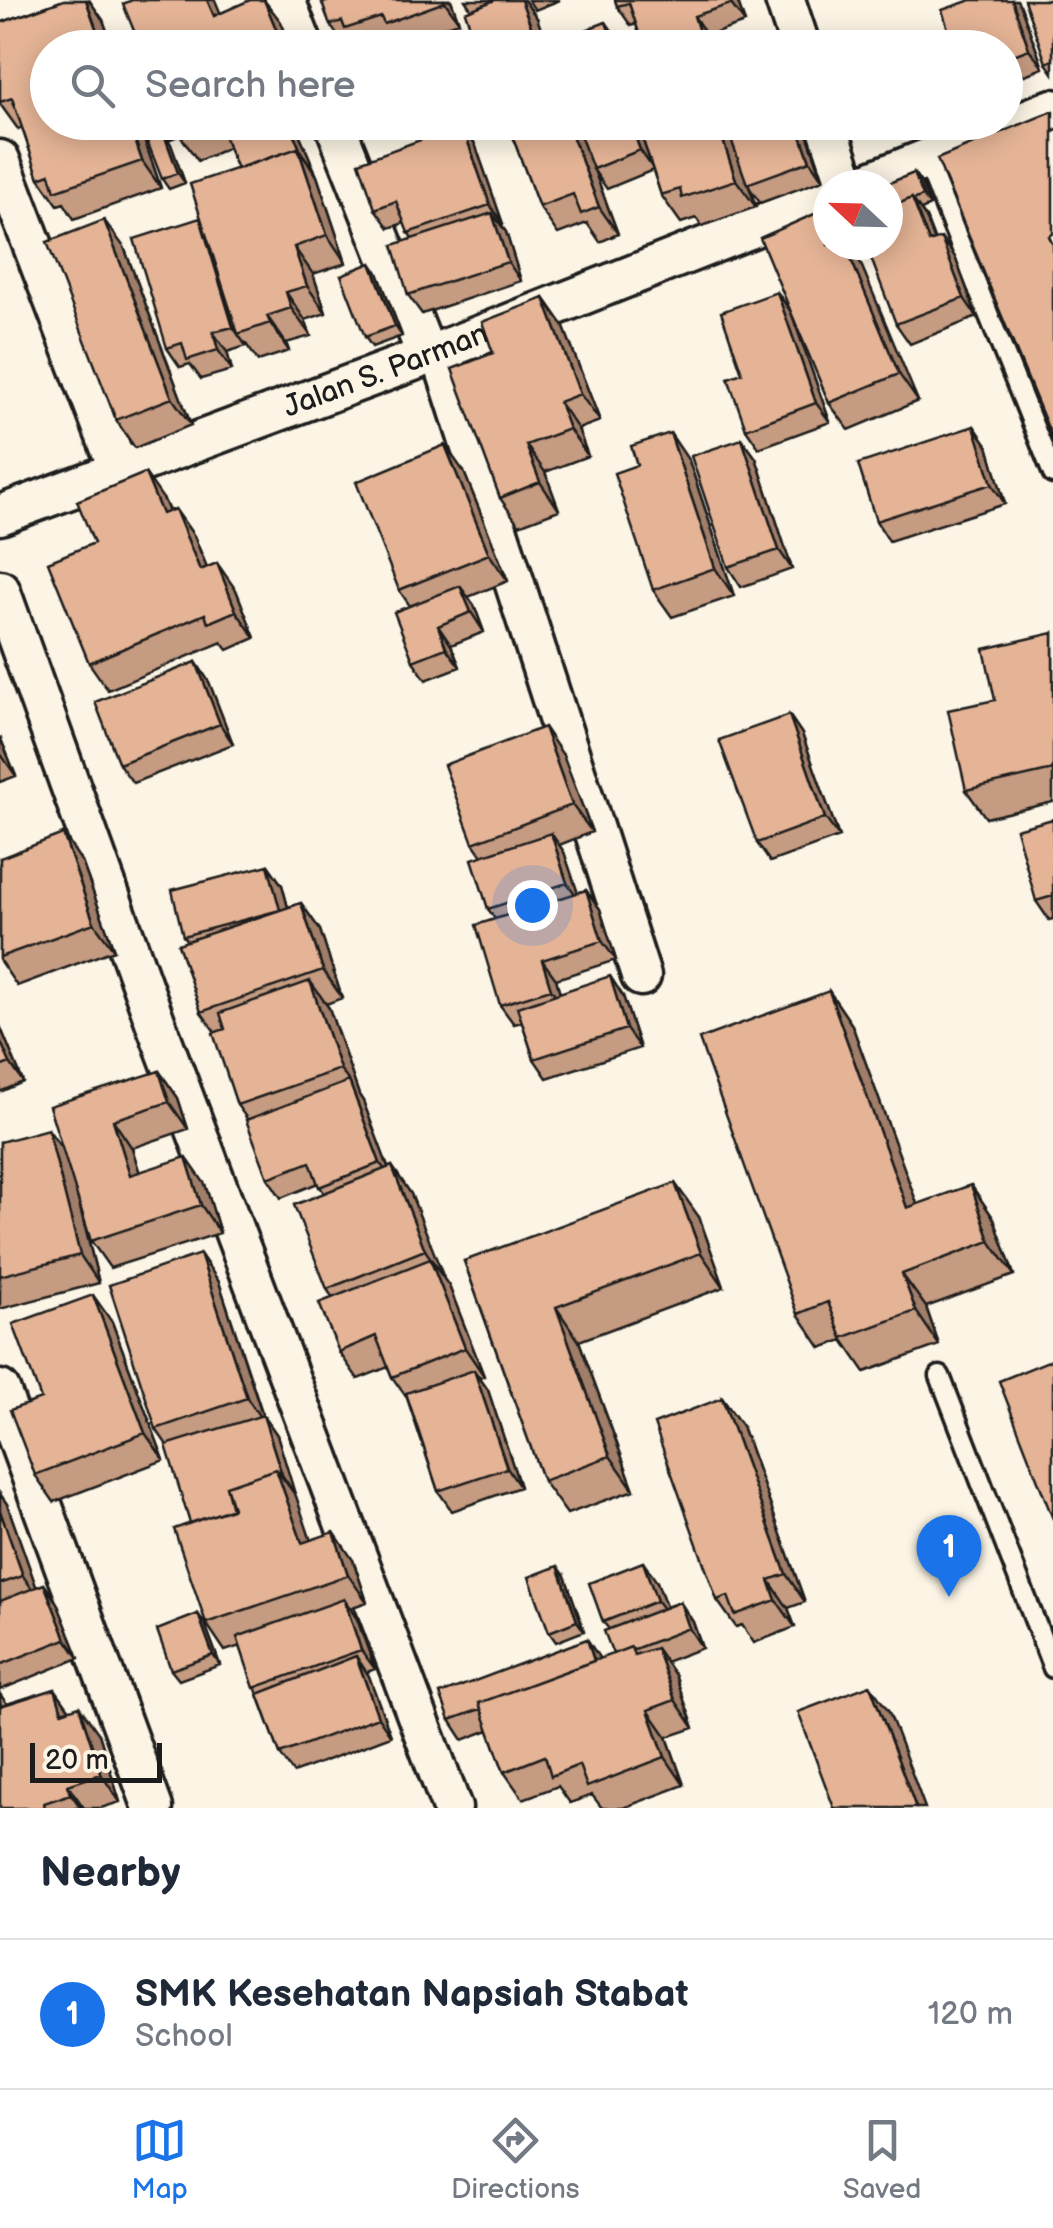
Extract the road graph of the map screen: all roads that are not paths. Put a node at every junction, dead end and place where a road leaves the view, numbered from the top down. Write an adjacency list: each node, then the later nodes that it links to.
1 (286, 0): 3 (street)
2 (785, 0): 4 (street)
3 (297, 30)
4 (795, 30)
5 (1053, 109): 6 (street)
6 (1023, 121)
7 (342, 140): 15 (street)
8 (832, 140): 12 (street)
9 (976, 140): 11 (street)
10 (0, 160): 16 (street)
11 (926, 160): 13 (street); 17 (lane)
12 (842, 170)
13 (900, 170)
14 (813, 204): 15 (street, Jalan S. Parman)
15 (434, 354): 16 (street, Jalan S. Parman); 20 (street)
16 (120, 474): 18 (street, Jalan S. Parman)
17 (1053, 474)
18 (0, 515)
19 (0, 590): 25 (street)
20 (642, 976)
21 (940, 1376): 23 (lane)
22 (0, 1390): 24 (street)
23 (1053, 1668)
24 (154, 1808)
25 (452, 1808)

